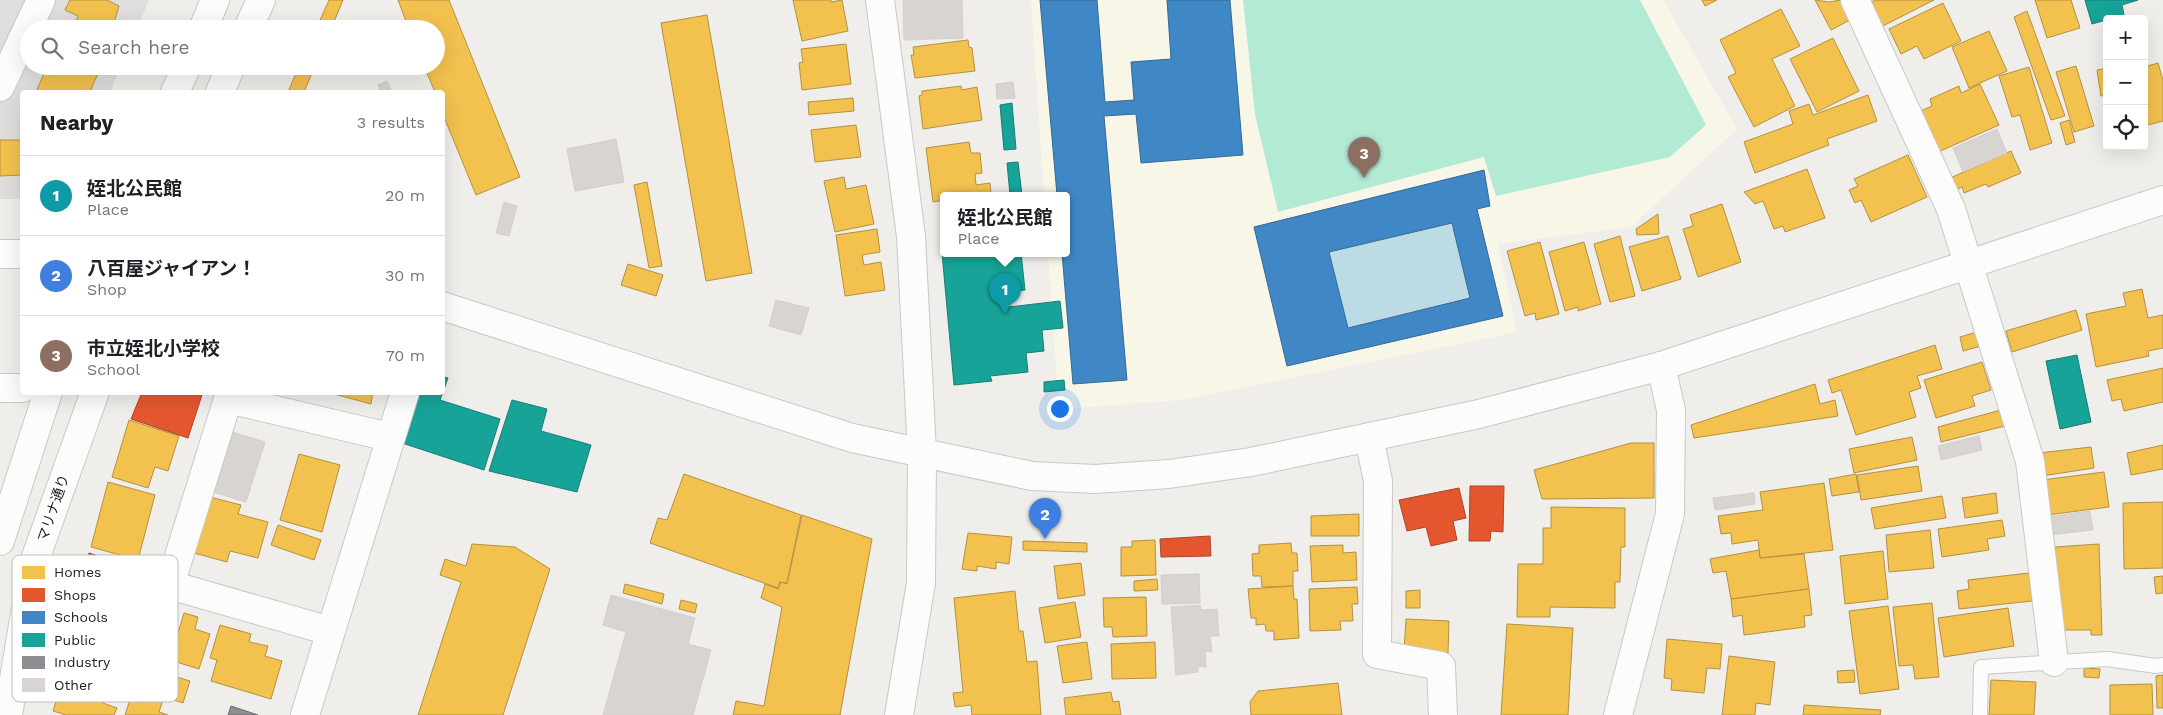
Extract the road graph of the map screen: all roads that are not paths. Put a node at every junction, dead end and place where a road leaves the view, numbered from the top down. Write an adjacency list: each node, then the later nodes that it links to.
1 (41, 0): 6 (street)
2 (215, 0): 7 (street)
3 (261, 0): 8 (street)
4 (880, 0): 28 (street)
5 (1855, 0): 18 (street)
6 (32, 20)
7 (206, 20)
8 (252, 20)
9 (20, 45): 12 (street)
10 (182, 75): 13 (street)
11 (227, 75): 14 (street)
12 (0, 87)
13 (176, 90)
14 (221, 90)
15 (2163, 200): 18 (street)
16 (0, 254): 17 (street)
17 (20, 254)
18 (1968, 264): 20 (street); 34 (street)
19 (445, 307): 28 (street)
20 (1661, 366): 27 (street); 41 (street)
21 (0, 388): 22 (street)
22 (20, 388)
23 (47, 395): 29 (street)
24 (93, 395): 30 (street, マリナ通り)
25 (403, 395): 26 (street)
26 (389, 437): 31 (street); 33 (street)
27 (1369, 438): 28 (street); 40 (street)
28 (922, 453): 39 (street)
29 (0, 541)
30 (37, 555)
31 (178, 559)
32 (178, 587): 33 (street)
33 (330, 631): 38 (street)
34 (2054, 662): 35 (lane); 42 (lane)
35 (2163, 664)
36 (12, 691): 37 (street, マリナ通り)
37 (8, 715)
38 (304, 715)
39 (899, 715)
40 (1443, 715)
41 (1618, 715)
42 (1980, 715)

